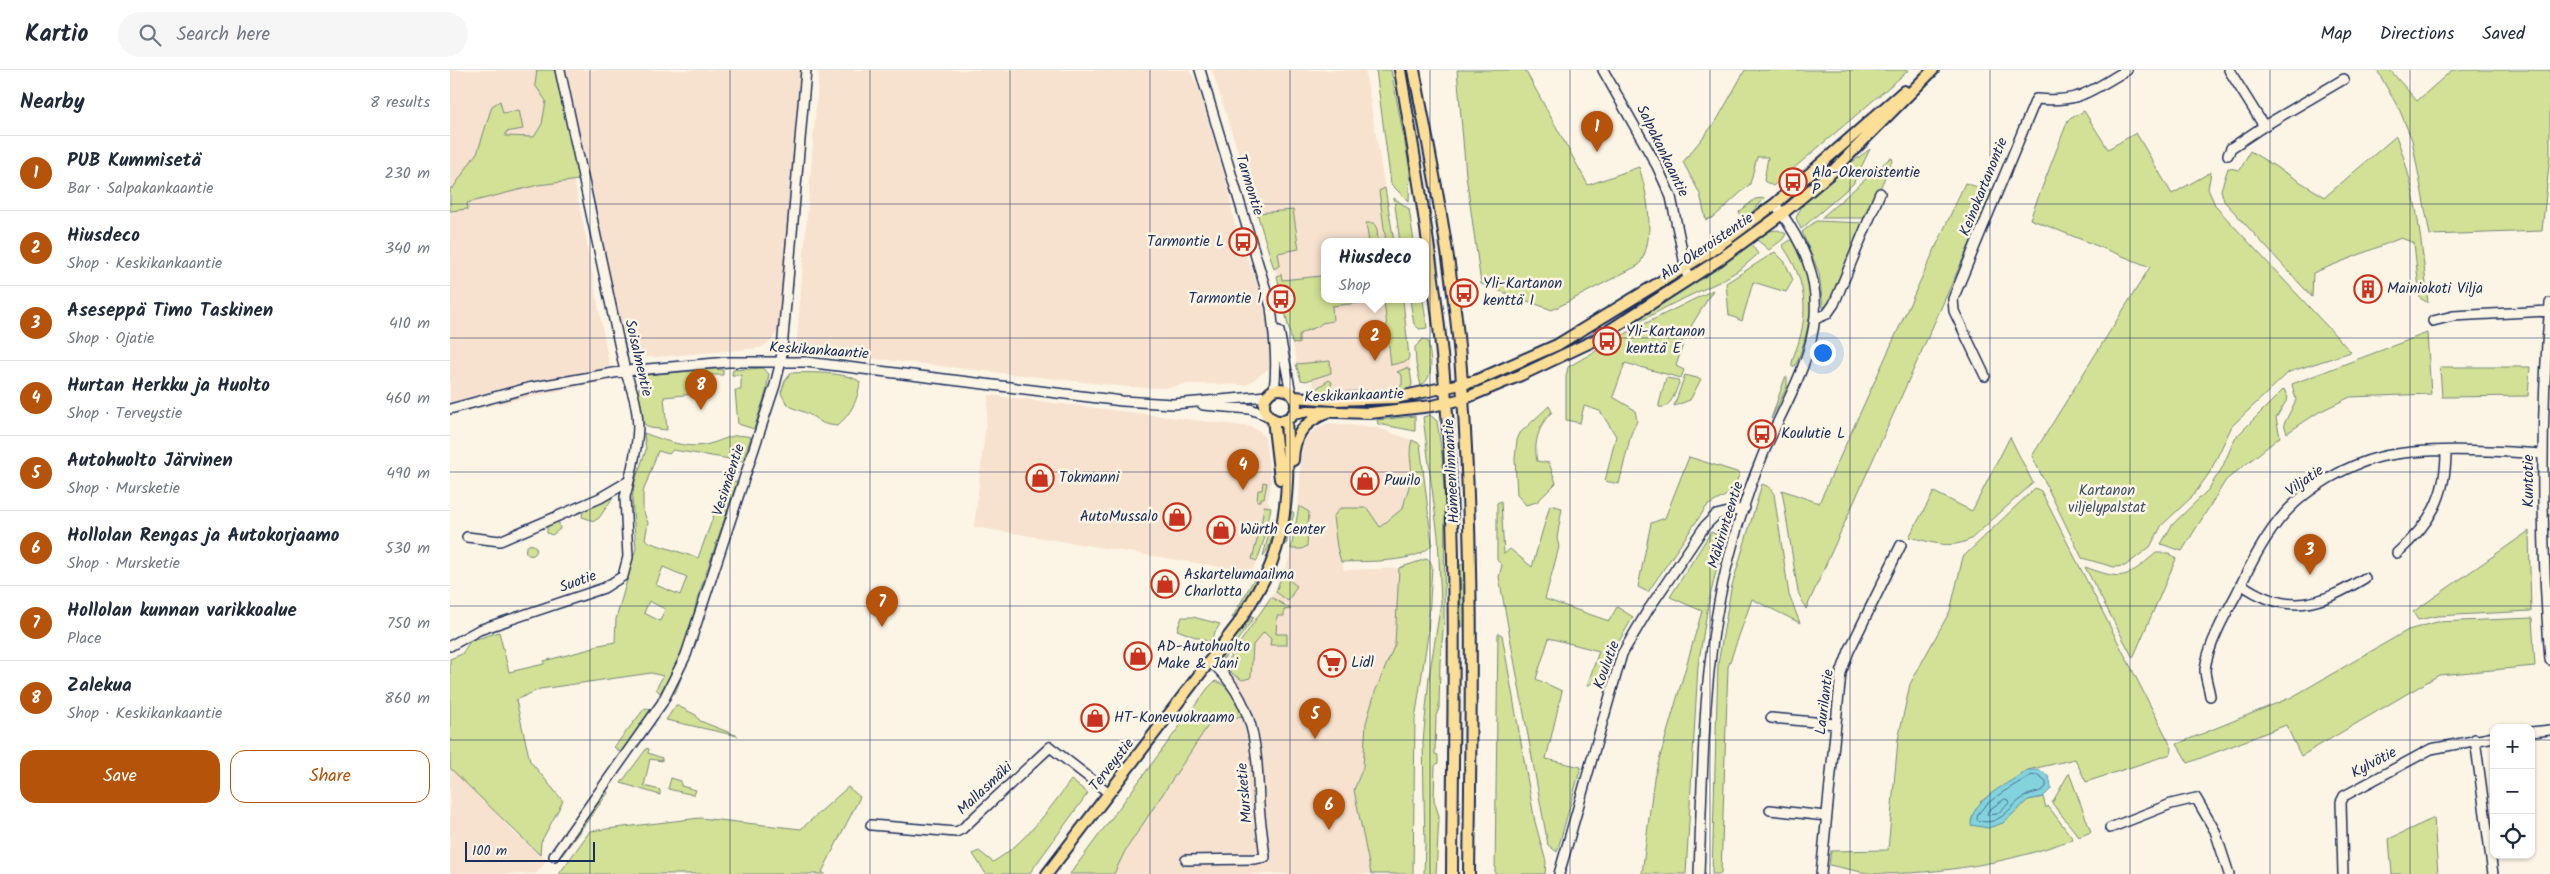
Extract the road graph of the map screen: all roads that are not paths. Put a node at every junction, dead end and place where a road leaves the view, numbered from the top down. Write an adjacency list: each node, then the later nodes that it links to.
1 (560, 70): 26 (street, Soisalmentie)
2 (806, 70): 25 (street, Vesimäentie)
3 (1200, 70): 21 (street, Tarmontie)
4 (1400, 70): 17 (main road, Hämeenlinnantie)
5 (1414, 70): 28 (main road, Hämeenlinnantie)
6 (1603, 70): 19 (street, Salpakankaantie)
7 (1929, 70): 15 (main road, Ala-Okeroistentie)
8 (1933, 70): 16 (main road, Ala-Okeroistentie)
9 (2127, 70): 27 (street, Keinokartanontie)
10 (2230, 70): 12 (street)
11 (2344, 79): 12 (street)
12 (2264, 126): 13 (street)
13 (2228, 155)
14 (1880, 193): 23 (street)
15 (1775, 204): 16 (street, Mäkirinteentie); 19 (main road, Ala-Okeroistentie)
16 (1782, 214): 20 (main road, Ala-Okeroistentie); 23 (street, Mäkirinteentie)
17 (1427, 238)
18 (1429, 252): 29 (main road, Hämeenlinnantie)
19 (1684, 267): 20 (street, Salpakankaantie); 28 (main road, Ala-Okeroistentie)
20 (1688, 279): 32 (main road, Ala-Okeroistentie)
21 (1271, 307): 30 (street, Tarmontie); 31 (street, Tarmontie)
22 (2550, 308): 24 (street); 40 (street, Kuntotie)
23 (1815, 319): 42 (street, Mäkirinteentie)
24 (2433, 321)
25 (781, 361): 26 (street, Keskikankaantie); 34 (street, Keskikankaantie); 65 (street, Vesimäentie)
26 (625, 371): 35 (street, Keskikankaantie); 41 (street, Soisalmentie)
27 (1985, 376)
28 (1462, 383): 29 (main road, Ala-Okeroistentie); 32 (main road, Hämeenlinnantie)
29 (1445, 388): 31 (main road, Keskikankaantie); 33 (main road, Hämeenlinnantie)
30 (1270, 393): 31 (main road); 34 (street, Keskikankaantie); 38 (main road)
31 (1293, 395): 37 (main road)
32 (1463, 398): 33 (main road, Ala-Okeroistentie); 69 (main road, Hämeenlinnantie)
33 (1446, 402): 36 (main road, Keskikankaantie); 68 (main road, Hämeenlinnantie)
34 (1188, 403): 38 (street, Keskikankaantie)
35 (450, 409)
36 (1329, 412): 37 (main road, Keskikankaantie); 45 (main road, Terveystie)
37 (1290, 417): 38 (main road); 45 (main road, Terveystie)
38 (1271, 418): 45 (main road, Terveystie)
39 (2446, 452): 40 (street, Viljatie); 47 (street); 49 (street, Viljatie)
40 (2543, 454): 43 (street, Kuntotie)
41 (629, 481): 44 (street); 50 (street, Suotie)
42 (1745, 508): 70 (street, Koulutie); 71 (street, Mäkirinteentie)
43 (2547, 512): 51 (street, Kuntotie)
44 (467, 537)
45 (1278, 543): 52 (main road, Terveystie)
46 (1901, 545): 55 (street, Laurilantie)
47 (2397, 553)
48 (2365, 578): 49 (street)
49 (2241, 584): 53 (street, Viljatie)
50 (450, 646)
51 (2550, 660)
52 (1210, 661): 60 (main road, Terveystie); 66 (street, Mursketie)
53 (2210, 696)
54 (1771, 718): 55 (street)
55 (1835, 724): 62 (street, Laurilantie)
56 (2550, 730): 57 (street)
57 (2535, 732)
58 (2490, 737): 59 (street, Kylvötie)
59 (2475, 739): 74 (street, Kylvötie); 75 (street)
60 (1109, 793): 63 (street, Mallasmäki); 67 (main road, Terveystie)
61 (1770, 810): 62 (street)
62 (1826, 816): 72 (street, Laurilantie)
63 (871, 825)
64 (2110, 828): 73 (street)
65 (554, 856)
66 (1186, 860)
67 (1047, 874)
68 (1452, 874)
69 (1470, 874)
70 (1559, 874)
71 (1699, 874)
72 (1821, 874)
73 (2229, 874)
74 (2343, 874)
75 (2493, 874)

